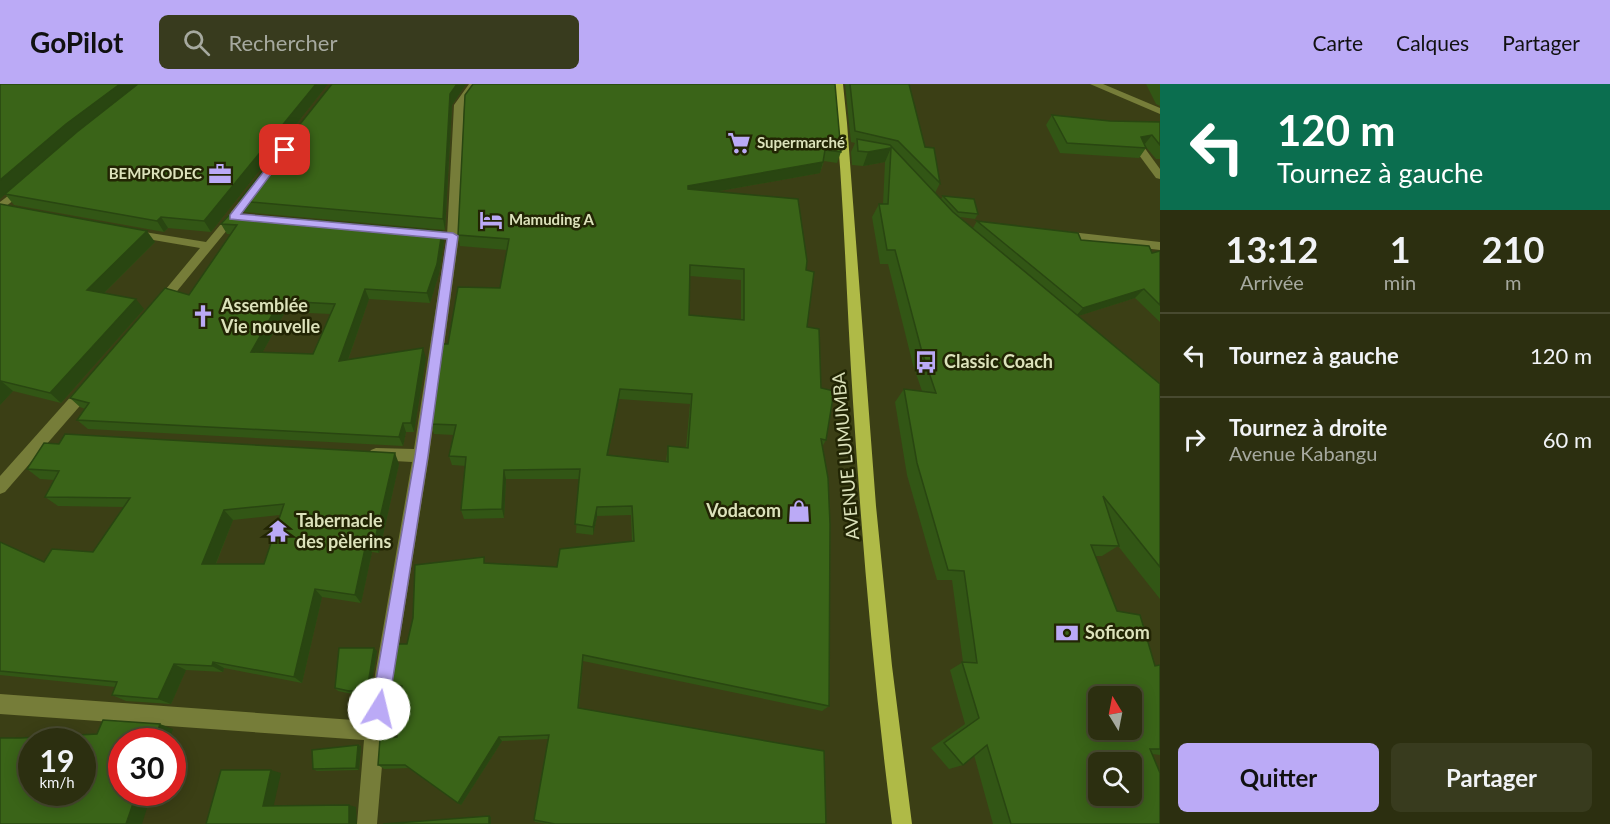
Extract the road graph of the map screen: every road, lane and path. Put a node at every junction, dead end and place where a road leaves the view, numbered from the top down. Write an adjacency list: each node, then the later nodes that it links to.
1 (474, 84): 19 (street)
2 (838, 84): 24 (main road, AVENUE LUMUMBA)
3 (1095, 84): 4 (street)
4 (1160, 111)
5 (1140, 149): 6 (street)
6 (1160, 176)
7 (35, 177): 9 (street)
8 (261, 182): 12 (street)
9 (3, 209)
10 (116, 229): 12 (street)
11 (1044, 233): 13 (street)
12 (209, 246): 14 (street)
13 (1160, 246)
14 (147, 318)
15 (93, 381): 16 (street)
16 (47, 435): 17 (street); 20 (street)
17 (70, 436)
18 (363, 453): 19 (street)
19 (421, 456): 22 (street)
20 (0, 487)
21 (0, 704): 22 (street)
22 (375, 731): 23 (street)
23 (367, 824)
24 (902, 824)

